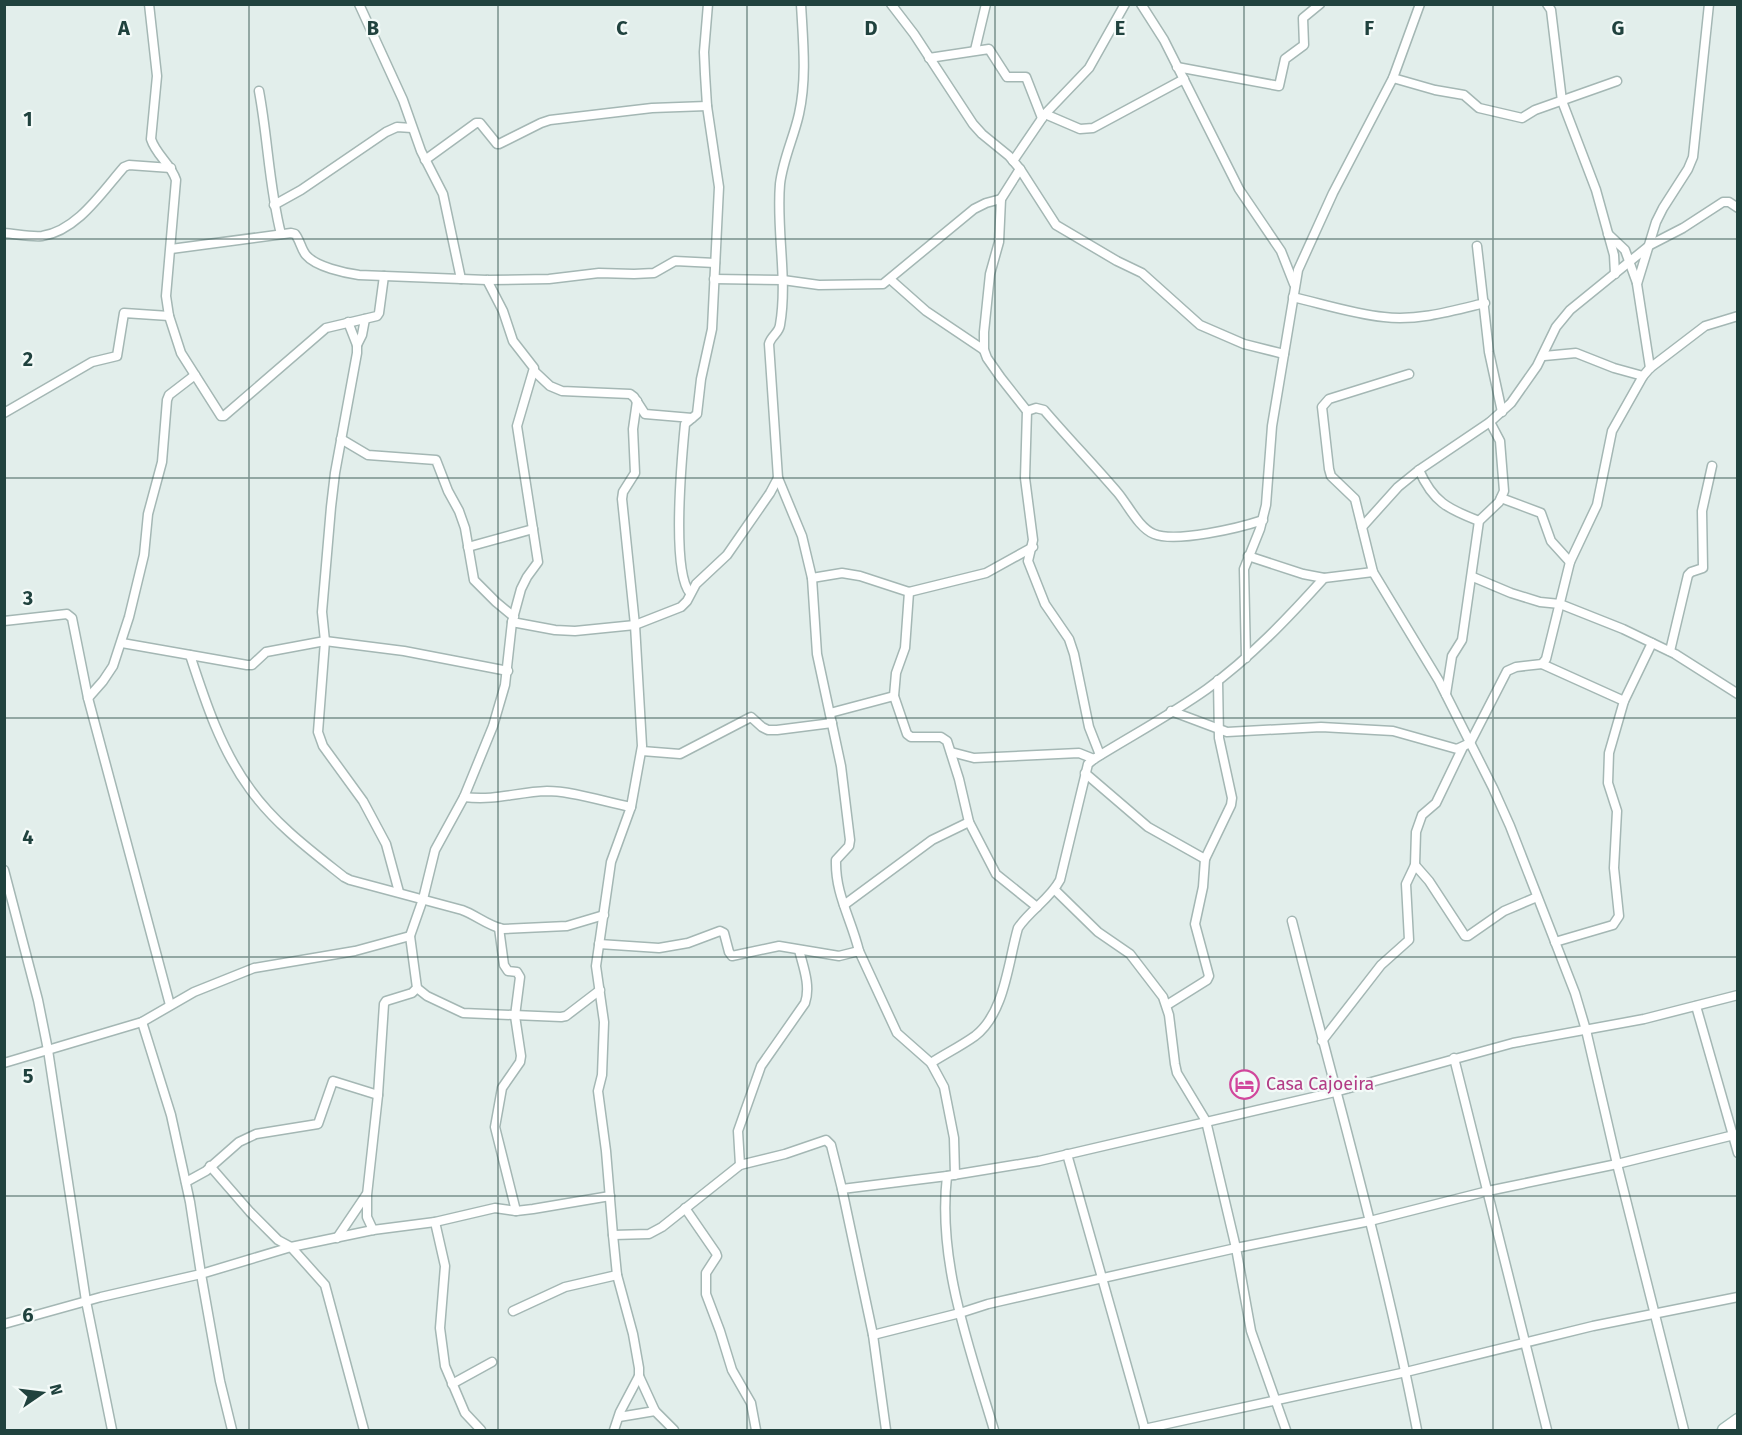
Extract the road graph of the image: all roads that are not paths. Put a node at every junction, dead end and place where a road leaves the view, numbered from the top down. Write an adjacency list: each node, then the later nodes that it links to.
1 (149, 4): 26 (street)
2 (359, 4): 23 (street)
3 (708, 4): 21 (street)
4 (801, 4): 44 (street)
5 (891, 4): 14 (street)
6 (986, 4): 13 (street)
7 (1125, 4): 22 (street)
8 (1320, 4): 15 (street)
9 (1420, 4): 16 (street)
10 (1547, 4): 20 (street)
11 (1709, 4): 34 (street)
12 (1144, 7): 15 (street)
13 (975, 50): 14 (street); 22 (street)
14 (929, 58): 25 (street)
15 (1177, 67): 17 (street)
16 (1393, 78): 20 (street); 47 (street)
17 (1184, 80): 22 (street); 47 (street)
18 (1617, 81): 20 (street)
19 (259, 91): 29 (street)
20 (1562, 101): 33 (street)
21 (707, 106): 24 (street); 38 (street)
22 (1044, 116): 25 (street)
23 (412, 128): 24 (street); 29 (street)
24 (425, 160): 41 (street)
25 (1013, 161): 27 (street)
26 (171, 168): 31 (street); 36 (street)
27 (1020, 169): 28 (street); 56 (street)
28 (1001, 199): 45 (street); 55 (street)
29 (274, 206): 32 (street)
30 (1737, 208): 34 (street)
31 (4, 233)
32 (281, 234): 36 (street); 40 (street)
33 (1607, 234): 37 (street); 39 (street)
34 (1650, 245): 37 (street); 46 (street)
35 (1477, 246): 49 (street)
36 (171, 249): 50 (street)
37 (1631, 262): 39 (street); 46 (street)
38 (715, 263): 42 (street); 43 (street)
39 (1615, 274): 57 (street)
40 (384, 276): 41 (street); 52 (street)
41 (461, 279): 43 (street)
42 (714, 279): 44 (street); 67 (street)
43 (487, 280): 59 (street)
44 (783, 280): 45 (street); 72 (street)
45 (891, 280): 55 (street)
46 (1637, 284): 58 (street)
47 (1295, 286): 48 (street)
48 (1293, 297): 49 (street); 56 (street)
49 (1485, 303): 65 (street)
50 (169, 316): 61 (street); 66 (street)
51 (1737, 316): 58 (street)
52 (365, 319): 53 (street); 54 (street)
53 (348, 322): 54 (street); 61 (street)
54 (357, 345): 69 (street)
55 (984, 350): 64 (street)
56 (1284, 354): 76 (street)
57 (1544, 356): 62 (street); 65 (street)
58 (1650, 368): 62 (street)
59 (534, 370): 63 (street); 79 (street)
60 (1409, 374): 78 (street)
61 (195, 375): 95 (street)
62 (1643, 376): 83 (street)
63 (637, 401): 67 (street); 93 (street)
64 (1027, 411): 76 (street); 81 (street)
65 (1502, 412): 68 (street)
66 (4, 413)
67 (694, 418): 89 (street)
68 (1490, 422): 71 (street); 75 (street)
69 (341, 439): 80 (street); 94 (street)
70 (1712, 466): 97 (street)
71 (1419, 470): 77 (street); 78 (street)
72 (778, 478): 73 (street); 74 (street)
73 (784, 490): 74 (street); 86 (street)
74 (770, 493): 89 (street)
75 (1501, 498): 77 (street); 83 (street)
76 (1263, 520): 82 (street)
77 (1479, 521): 85 (street)
78 (1362, 527): 84 (street)
79 (533, 530): 80 (street); 91 (street)
80 (468, 547): 91 (street)
81 (1033, 547): 88 (street); 115 (street)
82 (1248, 556): 87 (street); 99 (street)
83 (1570, 562): 90 (street)
84 (1373, 572): 87 (street); 103 (street)
85 (1473, 577): 90 (street); 103 (street)
86 (812, 578): 88 (street); 109 (street)
87 (1324, 578): 99 (street)
88 (909, 592): 105 (street)
89 (690, 593): 93 (street)
90 (1560, 604): 96 (street); 100 (street)
91 (513, 620): 93 (street); 101 (street)
92 (4, 621): 106 (street)
93 (635, 625): 113 (street)
94 (325, 640): 98 (street); 101 (street); 124 (street)
95 (122, 643): 98 (street); 106 (street)
96 (1652, 643): 97 (street); 107 (street)
97 (1670, 651): 104 (street)
98 (190, 655): 124 (street)
99 (1246, 658): 102 (street)
100 (1542, 664): 107 (street); 112 (street)
101 (508, 671): 117 (street)
102 (1218, 680): 108 (street); 111 (street)
103 (1446, 694): 112 (street)
104 (1737, 694)
105 (894, 696): 109 (street); 114 (street)
106 (88, 698): 140 (street)
107 (1624, 701): 133 (street)
108 (1171, 711): 111 (street); 115 (street)
109 (830, 713): 110 (street)
110 (832, 723): 113 (street); 127 (street)
111 (1220, 730): 112 (street); 120 (street)
112 (1467, 745): 121 (street); 125 (street)
113 (642, 752): 118 (street)
114 (951, 752): 115 (street); 119 (street)
115 (1097, 757): 116 (street)
116 (1085, 773): 120 (street); 123 (street)
117 (464, 797): 118 (street); 126 (street)
118 (631, 807): 129 (street)
119 (969, 822): 127 (street); 128 (street)
120 (1205, 859): 141 (street)
121 (1415, 865): 125 (street); 146 (street)
122 (4, 870): 147 (street)
123 (1055, 890): 128 (street); 141 (street)
124 (399, 892): 126 (street)
125 (1537, 897): 133 (street)
126 (423, 899): 131 (street); 132 (street)
127 (844, 905): 136 (street)
128 (1037, 906): 150 (street)
129 (604, 915): 131 (street); 134 (street)
130 (1292, 921): 146 (street)
131 (499, 928): 143 (street)
132 (410, 936): 137 (street); 140 (street)
133 (1555, 942): 145 (street)
134 (599, 944): 135 (street); 138 (street)
135 (799, 950): 136 (street); 159 (street)
136 (859, 951): 150 (street)
137 (417, 988): 143 (street); 152 (street)
138 (600, 990): 143 (street); 165 (street)
139 (1737, 995): 142 (street)
140 (170, 1005): 144 (street)
141 (1167, 1005): 153 (street)
142 (1696, 1006): 145 (street); 154 (street)
143 (515, 1016): 167 (street)
144 (142, 1022): 147 (street); 161 (street)
145 (1586, 1030): 148 (street); 157 (street)
146 (1322, 1041): 151 (street)
147 (48, 1050): 149 (street); 179 (street)
148 (1454, 1058): 151 (street); 163 (street)
149 (4, 1063)
150 (931, 1063): 160 (street)
151 (1335, 1092): 153 (street); 168 (street)
152 (378, 1095): 158 (street); 164 (street)
153 (1206, 1121): 156 (street); 174 (street)
154 (1735, 1135): 155 (street); 157 (street)
155 (1737, 1153)
156 (1067, 1154): 160 (street); 177 (street)
157 (1617, 1164): 163 (street); 182 (street)
158 (210, 1166): 161 (street); 173 (street)
159 (740, 1166): 162 (street); 166 (street)
160 (951, 1175): 162 (street); 181 (street)
161 (186, 1182): 175 (street)
162 (842, 1189): 184 (street)
163 (1488, 1191): 168 (street); 185 (street)
164 (367, 1194): 170 (street); 172 (street)
165 (610, 1196): 167 (street); 171 (street)
166 (685, 1208): 171 (street); 201 (street)
167 (516, 1211): 169 (street)
168 (1370, 1221): 174 (street); 187 (street)
169 (435, 1222): 170 (street); 189 (street)
170 (374, 1230): 172 (street)
171 (612, 1235): 176 (street)
172 (338, 1238): 173 (street)
173 (291, 1247): 175 (street); 197 (street)
174 (1236, 1248): 177 (street); 190 (street)
175 (201, 1274): 179 (street); 196 (street)
176 (617, 1275): 180 (street); 188 (street)
177 (1102, 1278): 181 (street); 194 (street)
178 (1737, 1297): 182 (street)
179 (86, 1301): 183 (street); 195 (street)
180 (513, 1311)
181 (960, 1313): 184 (street); 203 (street)
182 (1656, 1314): 185 (street); 207 (street)
183 (4, 1324)
184 (873, 1335): 202 (street)
185 (1524, 1344): 187 (street); 206 (street)
186 (492, 1362): 189 (street)
187 (1406, 1372): 190 (street); 205 (street)
188 (639, 1376): 191 (street); 192 (street)
189 (452, 1384): 198 (street)
190 (1277, 1400): 194 (street); 204 (street)
191 (656, 1412): 192 (street); 200 (street)
192 (619, 1417): 199 (street)
193 (1737, 1420): 208 (main road)
194 (1145, 1430)
195 (112, 1431)
196 (232, 1431)
197 (364, 1431)
198 (481, 1431)
199 (614, 1431)
200 (674, 1431)
201 (756, 1431)
202 (886, 1431)
203 (994, 1431)
204 (1286, 1431)
205 (1417, 1431)
206 (1547, 1431)
207 (1684, 1431)
208 (1724, 1431)

